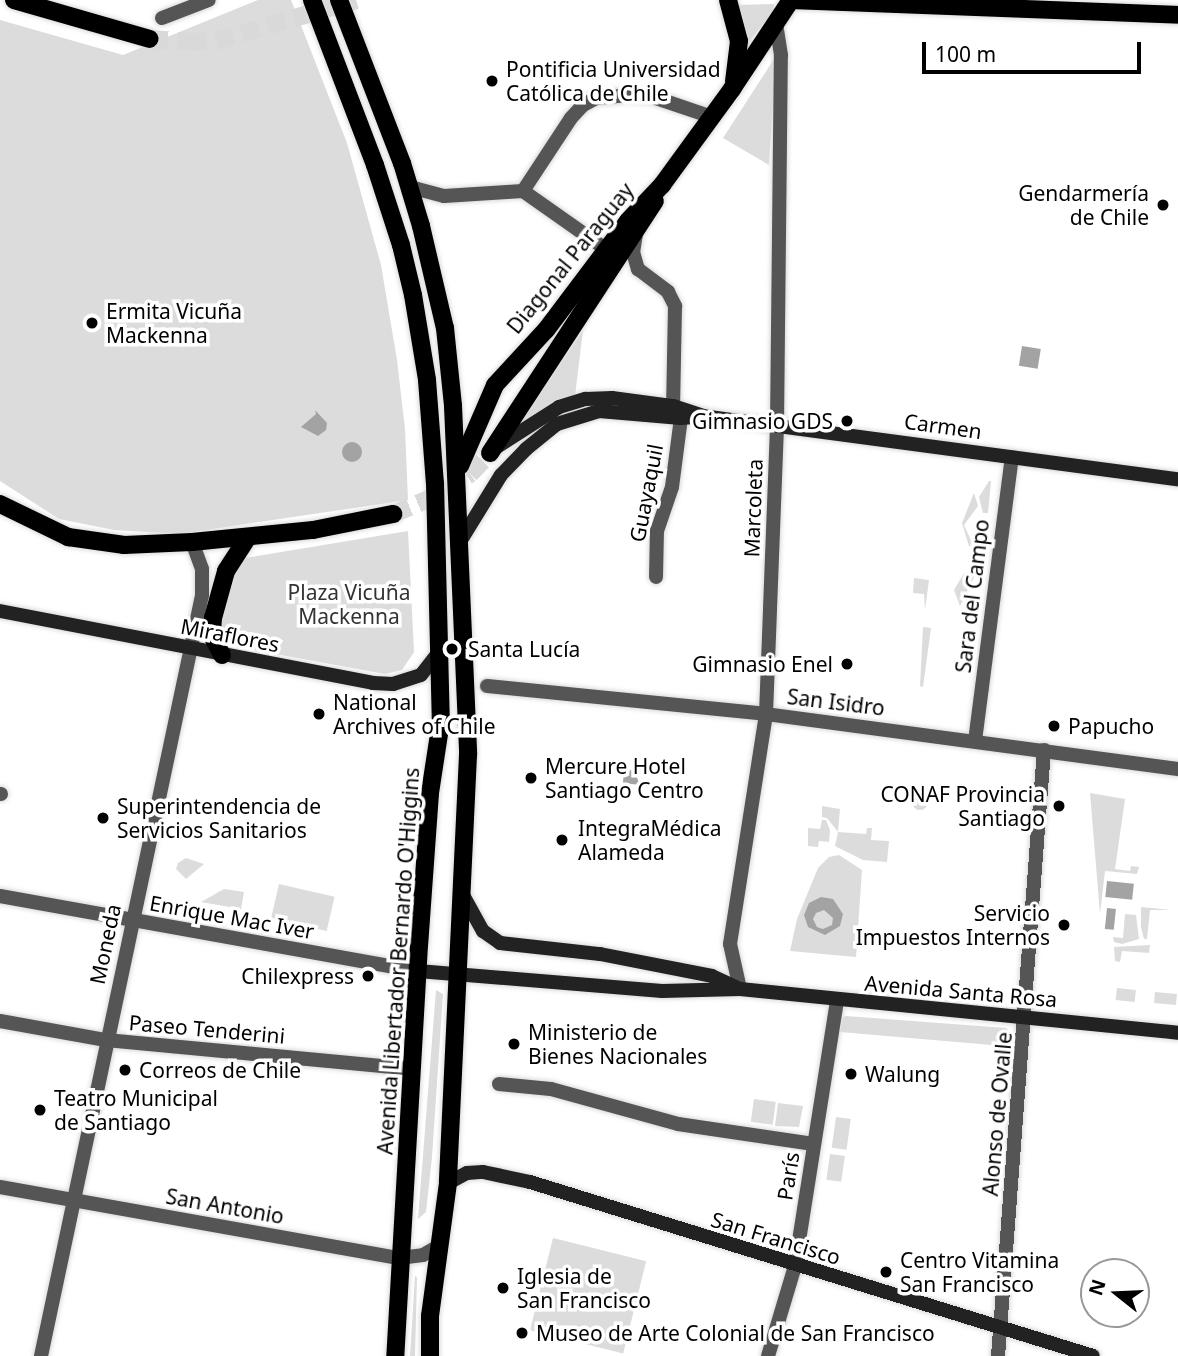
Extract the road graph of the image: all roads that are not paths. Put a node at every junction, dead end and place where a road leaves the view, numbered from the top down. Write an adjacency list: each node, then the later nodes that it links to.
1 (14, 0): 12 (main road)
2 (209, 0): 10 (street)
3 (312, 0): 34 (main road, Avenida Libertador Bernardo O'Higgins)
4 (339, 0): 16 (main road)
5 (729, 0): 13 (main road)
6 (792, 0): 7 (main road); 11 (main road, Diagonal Paraguay)
7 (873, 2): 8 (main road)
8 (1067, 6): 9 (main road)
9 (1178, 15)
10 (162, 18)
11 (776, 24): 13 (main road, Diagonal Paraguay); 21 (street, Marcoleta)
12 (150, 39)
13 (732, 89): 14 (main road, Diagonal Paraguay)
14 (712, 117): 15 (main road, Diagonal Paraguay); 17 (street)
15 (662, 185): 18 (main road, Diagonal Paraguay); 19 (main road, Diagonal Paraguay)
16 (410, 187): 17 (street); 24 (main road)
17 (523, 191): 19 (street)
18 (636, 234): 20 (street, Guayaquil); 22 (main road, Diagonal Paraguay)
19 (607, 250): 24 (main road, Diagonal Paraguay)
20 (677, 412): 21 (main road, Carmen); 22 (main road, Carmen); 29 (main road, Carmen); 31 (street, Guayaquil)
21 (777, 425): 23 (main road, Carmen); 37 (street, Marcoleta)
22 (491, 452)
23 (1012, 457): 25 (main road, Carmen); 38 (street, Sara del Campo)
24 (457, 472): 29 (main road)
25 (1178, 479)
26 (0, 504): 30 (main road)
27 (393, 514): 28 (main road)
28 (248, 537): 30 (main road); 35 (main road)
29 (461, 540): 42 (main road)
30 (192, 542): 33 (street, Moneda)
31 (656, 577)
32 (0, 611): 33 (main road, Miraflores)
33 (189, 649): 35 (main road, Miraflores); 43 (street, Moneda)
34 (441, 650): 35 (main road, Miraflores); 44 (main road, Avenida Libertador Bernardo O'Higgins)
35 (222, 655)
36 (487, 686): 37 (street, San Isidro)
37 (766, 714): 38 (street, San Isidro); 46 (street, Marcoleta)
38 (975, 741): 39 (street, San Isidro)
39 (1044, 750): 40 (street, San Isidro); 48 (street, Alonso de Ovalle)
40 (1178, 769)
41 (0, 895): 43 (street, Enrique Mac Iver)
42 (464, 897): 45 (main road); 46 (main road, Avenida Santa Rosa)
43 (131, 920): 44 (street, Enrique Mac Iver); 51 (street, Moneda)
44 (418, 971): 45 (main road, Enrique Mac Iver); 52 (main road, Avenida Libertador Bernardo O'Higgins)
45 (457, 974): 46 (main road, Avenida Santa Rosa); 55 (main road)
46 (740, 989): 47 (main road, Avenida Santa Rosa)
47 (836, 1000): 48 (main road, Avenida Santa Rosa); 54 (street, París)
48 (1026, 1019): 50 (main road, Avenida Santa Rosa); 61 (street, Alonso de Ovalle)
49 (0, 1021): 51 (street, Paseo Tenderini)
50 (1178, 1033)
51 (106, 1040): 52 (street, Paseo Tenderini); 57 (street, Moneda)
52 (411, 1069): 59 (main road, Avenida Libertador Bernardo O'Higgins)
53 (499, 1084): 54 (street)
54 (814, 1144): 60 (street, París)
55 (447, 1183): 58 (main road); 60 (main road, San Francisco)
56 (0, 1187): 57 (street, San Antonio)
57 (73, 1200): 59 (street, San Antonio); 62 (street, Moneda)
58 (440, 1245): 59 (street, San Antonio); 64 (main road)
59 (399, 1258): 63 (main road, Avenida Libertador Bernardo O'Higgins)
60 (795, 1266): 61 (main road, San Francisco); 65 (street, París)
61 (1000, 1329): 66 (street, Alonso de Ovalle); 67 (main road, San Francisco)
62 (41, 1356)
63 (395, 1356)
64 (430, 1356)
65 (768, 1356)
66 (998, 1356)
67 (1093, 1356)

